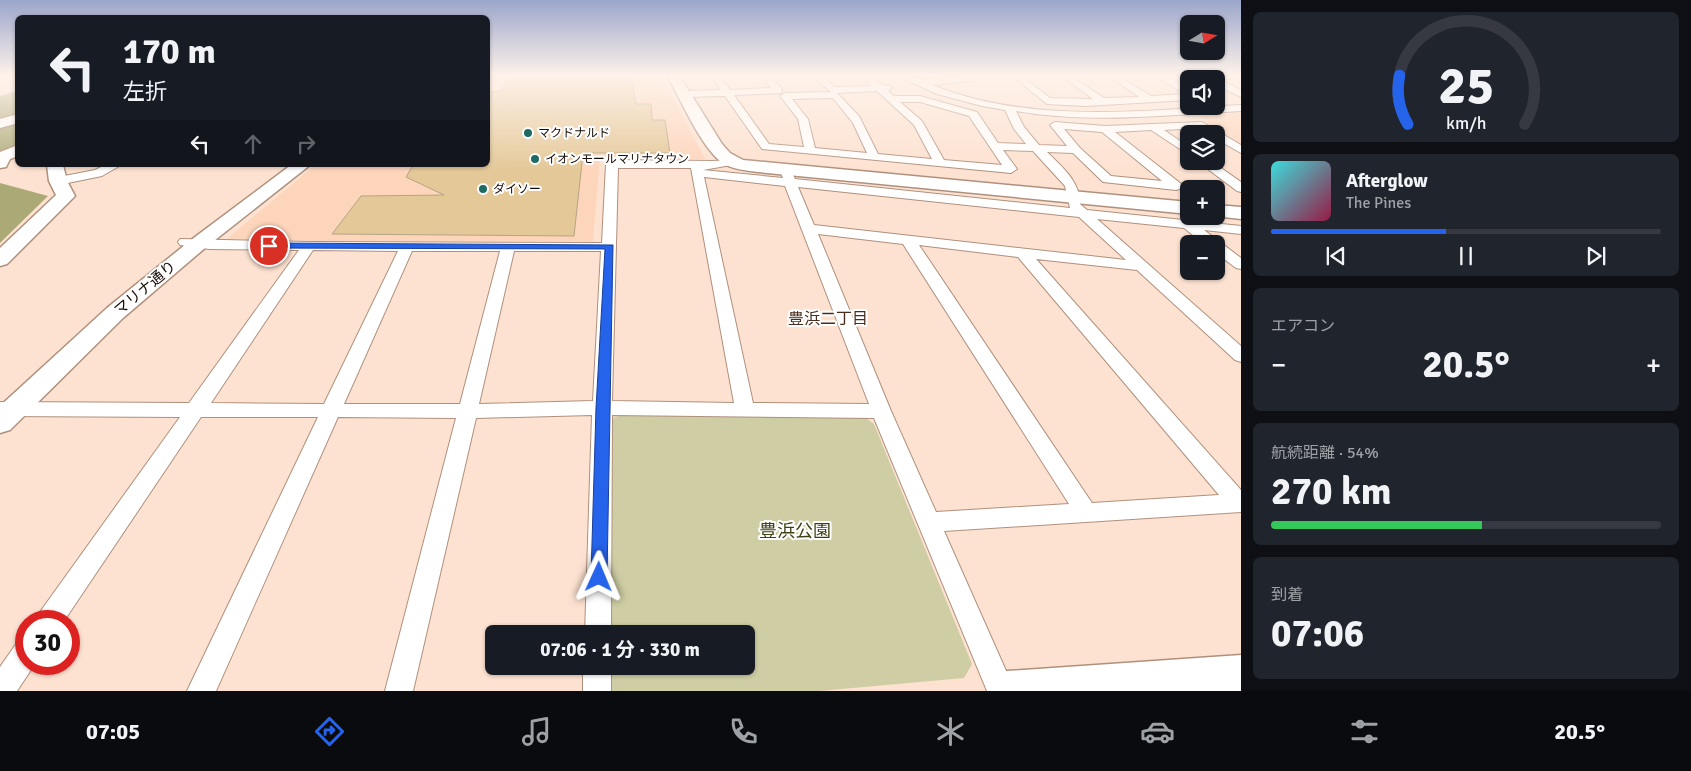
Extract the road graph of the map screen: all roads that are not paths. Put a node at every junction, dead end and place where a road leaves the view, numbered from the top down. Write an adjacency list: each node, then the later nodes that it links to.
1 (695, 107): 30 (street)
2 (697, 107): 41 (street)
3 (738, 107): 28 (street)
4 (794, 107): 28 (street)
5 (849, 107): 29 (street)
6 (902, 107): 32 (street)
7 (949, 107): 22 (street)
8 (1002, 107): 11 (street)
9 (1091, 107): 12 (street)
10 (1241, 108): 12 (street)
11 (1010, 109): 12 (street); 24 (street)
12 (1104, 115): 19 (street)
13 (15, 119): 14 (street)
14 (0, 124)
15 (1180, 126): 17 (street)
16 (15, 127): 20 (street)
17 (1155, 128): 19 (street); 23 (street)
18 (1105, 129): 19 (street); 25 (street); 25 (street)
19 (1125, 129)
20 (0, 131)
21 (1225, 140): 26 (street)
22 (995, 146): 24 (street); 32 (street)
23 (1180, 146)
24 (1035, 148): 25 (street); 41 (street)
25 (1076, 150)
26 (1241, 150)
27 (15, 151): 31 (street)
28 (810, 151): 29 (street)
29 (874, 157): 32 (street)
30 (733, 162): 36 (street); 39 (street)
31 (0, 163)
32 (940, 163)
33 (111, 167): 38 (street)
34 (287, 167): 53 (street, マリナ通り)
35 (299, 167): 53 (street, マリナ通り)
36 (697, 169): 39 (street); 57 (street); 67 (street)
37 (1216, 170): 40 (street)
38 (57, 173): 60 (street)
39 (788, 176): 41 (street); 44 (street); 49 (street)
40 (1241, 188)
41 (1073, 195): 43 (street); 44 (street)
42 (1225, 210): 46 (street)
43 (1180, 211)
44 (1082, 212): 45 (street); 62 (street)
45 (1180, 212)
46 (1241, 212)
47 (1198, 225): 51 (street)
48 (1225, 225): 50 (street)
49 (809, 229): 52 (street); 70 (street)
50 (1241, 230)
51 (1206, 235)
52 (908, 240): 58 (street); 72 (street)
53 (192, 243): 54 (street); 68 (street, マリナ通り)
54 (309, 246): 55 (street); 65 (street)
55 (407, 246): 56 (street); 66 (street)
56 (508, 246): 57 (street); 69 (street)
57 (610, 247): 64 (street)
58 (1022, 252): 62 (street); 71 (street)
59 (1225, 253): 61 (street)
60 (0, 260)
61 (1241, 265)
62 (1141, 266): 63 (street)
63 (1241, 356)
64 (602, 408): 67 (street); 69 (street); 75 (street)
65 (196, 409): 66 (street); 68 (street); 74 (street)
66 (331, 410): 69 (street); 80 (street)
67 (745, 410): 70 (street)
68 (3, 411)
69 (467, 411): 81 (street)
70 (882, 411): 73 (street)
71 (1240, 503): 72 (street)
72 (1086, 512): 73 (street)
73 (929, 522): 83 (street)
74 (57, 610)
75 (598, 625)
76 (15, 669): 79 (street)
77 (597, 675): 82 (street)
78 (1241, 675): 84 (street)
79 (0, 691)
80 (201, 691)
81 (399, 691)
82 (596, 691)
83 (1001, 691)
84 (1007, 691)

